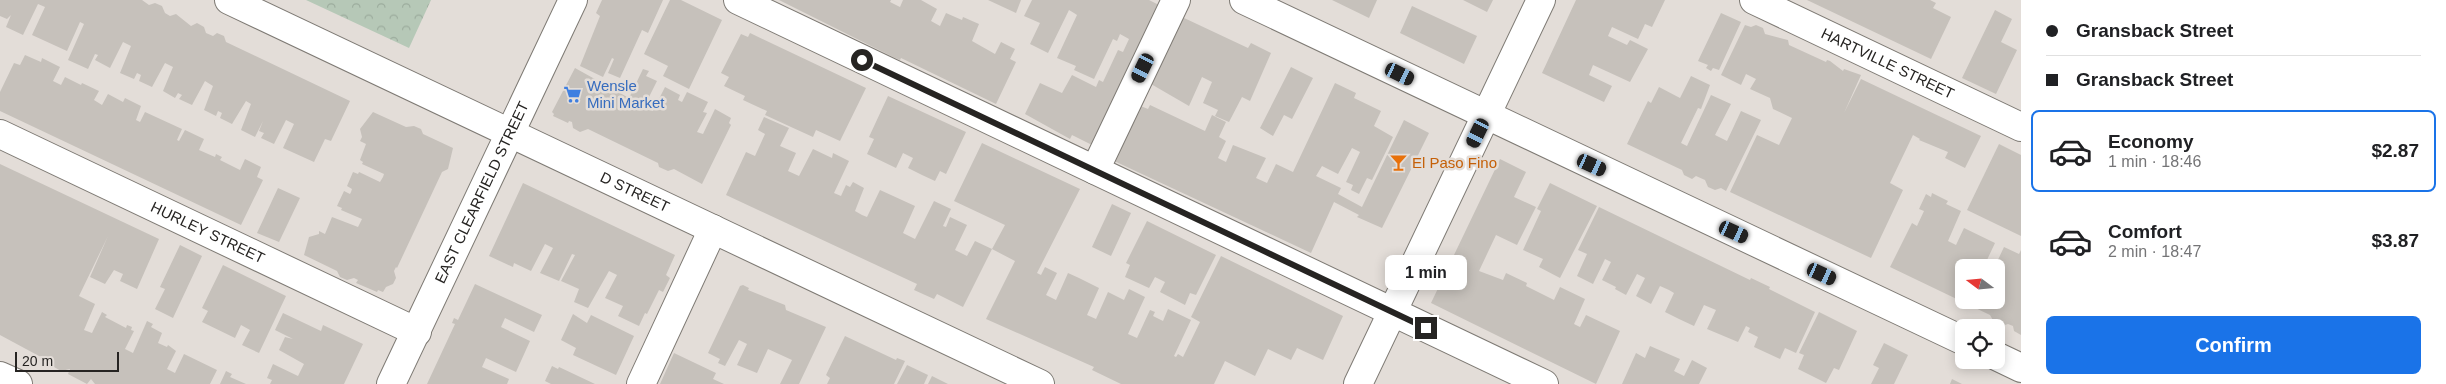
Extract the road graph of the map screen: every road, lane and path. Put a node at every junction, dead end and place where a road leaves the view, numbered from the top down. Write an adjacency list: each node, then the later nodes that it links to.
1 (229, 0): 10 (street, D STREET)
2 (572, 0): 10 (street, EAST CLEARFIELD STREET)
3 (738, 0): 12 (street)
4 (1176, 0): 12 (street)
5 (1244, 0): 8 (street)
6 (1541, 0): 8 (street)
7 (1754, 0): 9 (street, HARTVILLE STREET)
8 (1486, 115): 14 (street); 16 (street)
9 (2021, 127)
10 (508, 133): 13 (street, D STREET); 15 (street, EAST CLEARFIELD STREET)
11 (0, 134): 15 (street, HURLEY STREET)
12 (1095, 170): 14 (street)
13 (713, 229): 22 (street); 23 (street, D STREET)
14 (1392, 312): 24 (street); 25 (street)
15 (417, 332): 21 (street, EAST CLEARFIELD STREET)
16 (1955, 337)
17 (2005, 360): 18 (street)
18 (2021, 368)
19 (0, 376): 20 (street)
20 (18, 384)
21 (391, 384)
22 (641, 384)
23 (1040, 384)
24 (1358, 384)
25 (1544, 384)

